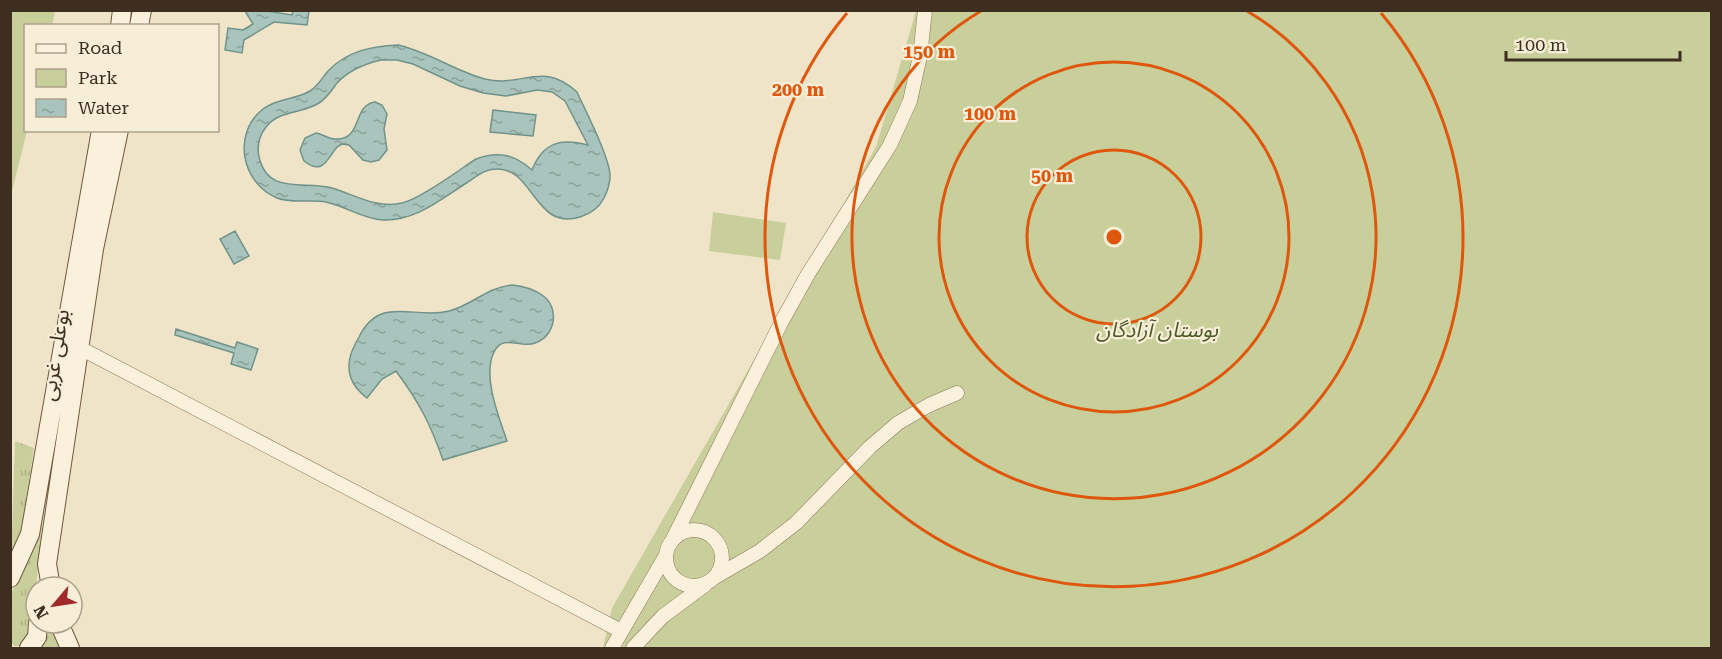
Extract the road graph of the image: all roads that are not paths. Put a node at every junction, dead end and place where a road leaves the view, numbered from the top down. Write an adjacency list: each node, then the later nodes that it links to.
1 (925, 10): 6 (street)
2 (101, 132): 9 (main road, بوعلی غربی)
3 (119, 132): 4 (main road, بوعلی غربی)
4 (78, 347): 8 (main road, بوعلی غربی); 13 (street)
5 (957, 393): 12 (street)
6 (673, 539): 7 (street); 12 (street)
7 (666, 555): 12 (street); 13 (street)
8 (47, 564): 10 (main road); 11 (main road, بوعلی غربی)
9 (13, 571)
10 (42, 575)
11 (49, 575)
12 (712, 580): 17 (street)
13 (621, 632): 16 (street)
14 (37, 635): 15 (main road)
15 (29, 648)
16 (612, 648)
17 (633, 648)

